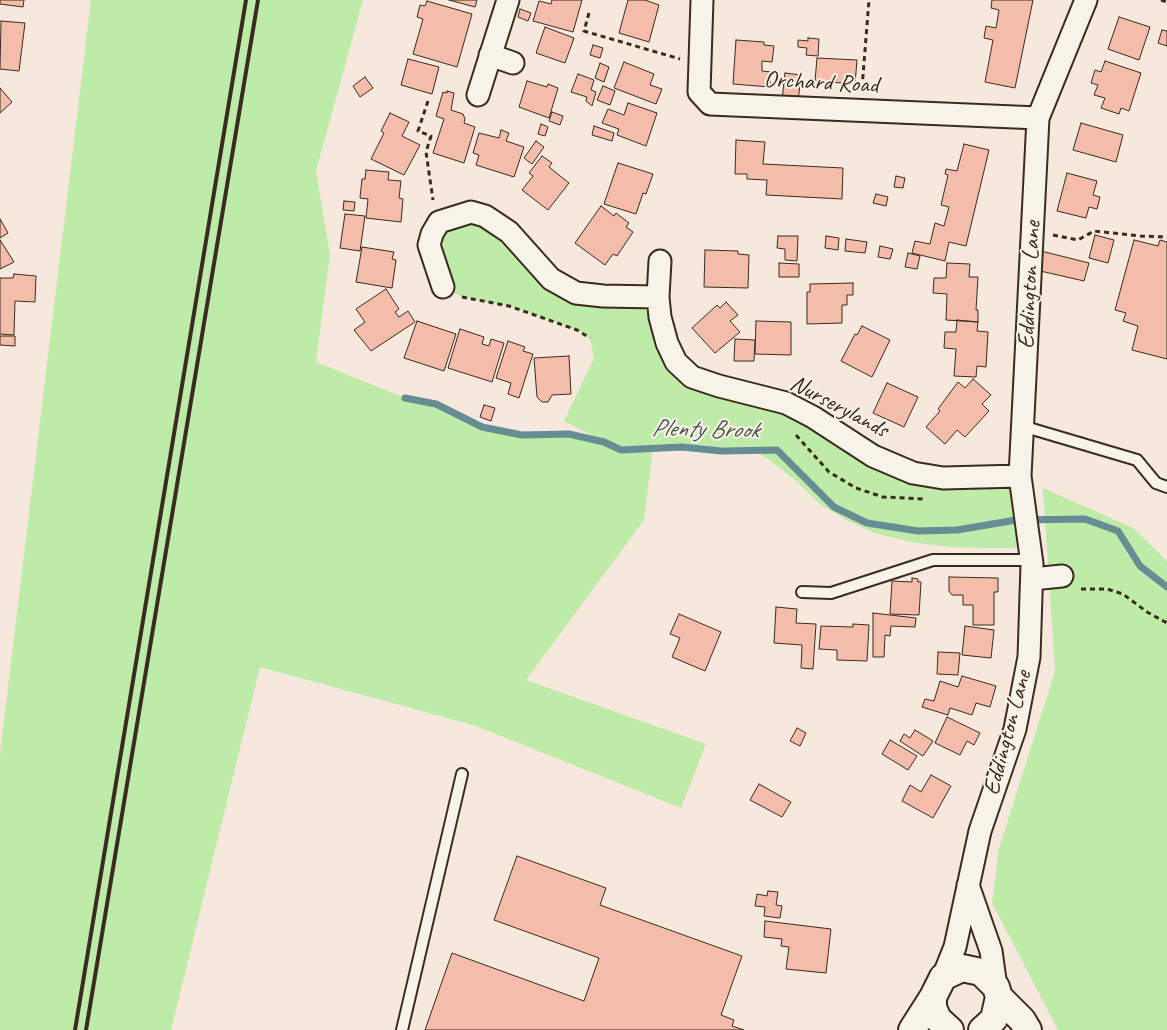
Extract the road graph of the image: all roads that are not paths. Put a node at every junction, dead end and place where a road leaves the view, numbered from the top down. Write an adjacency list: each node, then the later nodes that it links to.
1 (508, 0): 4 (street)
2 (702, 0): 7 (street, Orchard Road)
3 (1086, 0): 7 (street, Eddington Lane)
4 (490, 55): 5 (street); 6 (street)
5 (513, 63)
6 (478, 95)
7 (1038, 118): 11 (street, Eddington Lane)
8 (660, 262): 10 (street, Nurserylands)
9 (443, 287): 10 (street)
10 (658, 297): 12 (street, Nurserylands)
11 (1022, 426): 12 (street, Eddington Lane); 13 (lane)
12 (1020, 476): 14 (street, Eddington Lane)
13 (1167, 487)
14 (1031, 569): 15 (street); 16 (lane); 18 (street, Eddington Lane)
15 (1062, 576)
16 (802, 592)
17 (462, 774): 21 (lane)
18 (968, 884): 19 (street, Eddington Lane); 20 (street)
19 (938, 987): 20 (street); 22 (street, Eddington Lane); 23 (street)
20 (997, 992): 24 (street); 25 (street)
21 (402, 1030)
22 (912, 1030)
23 (950, 1030)
24 (982, 1030)
25 (1028, 1030)

